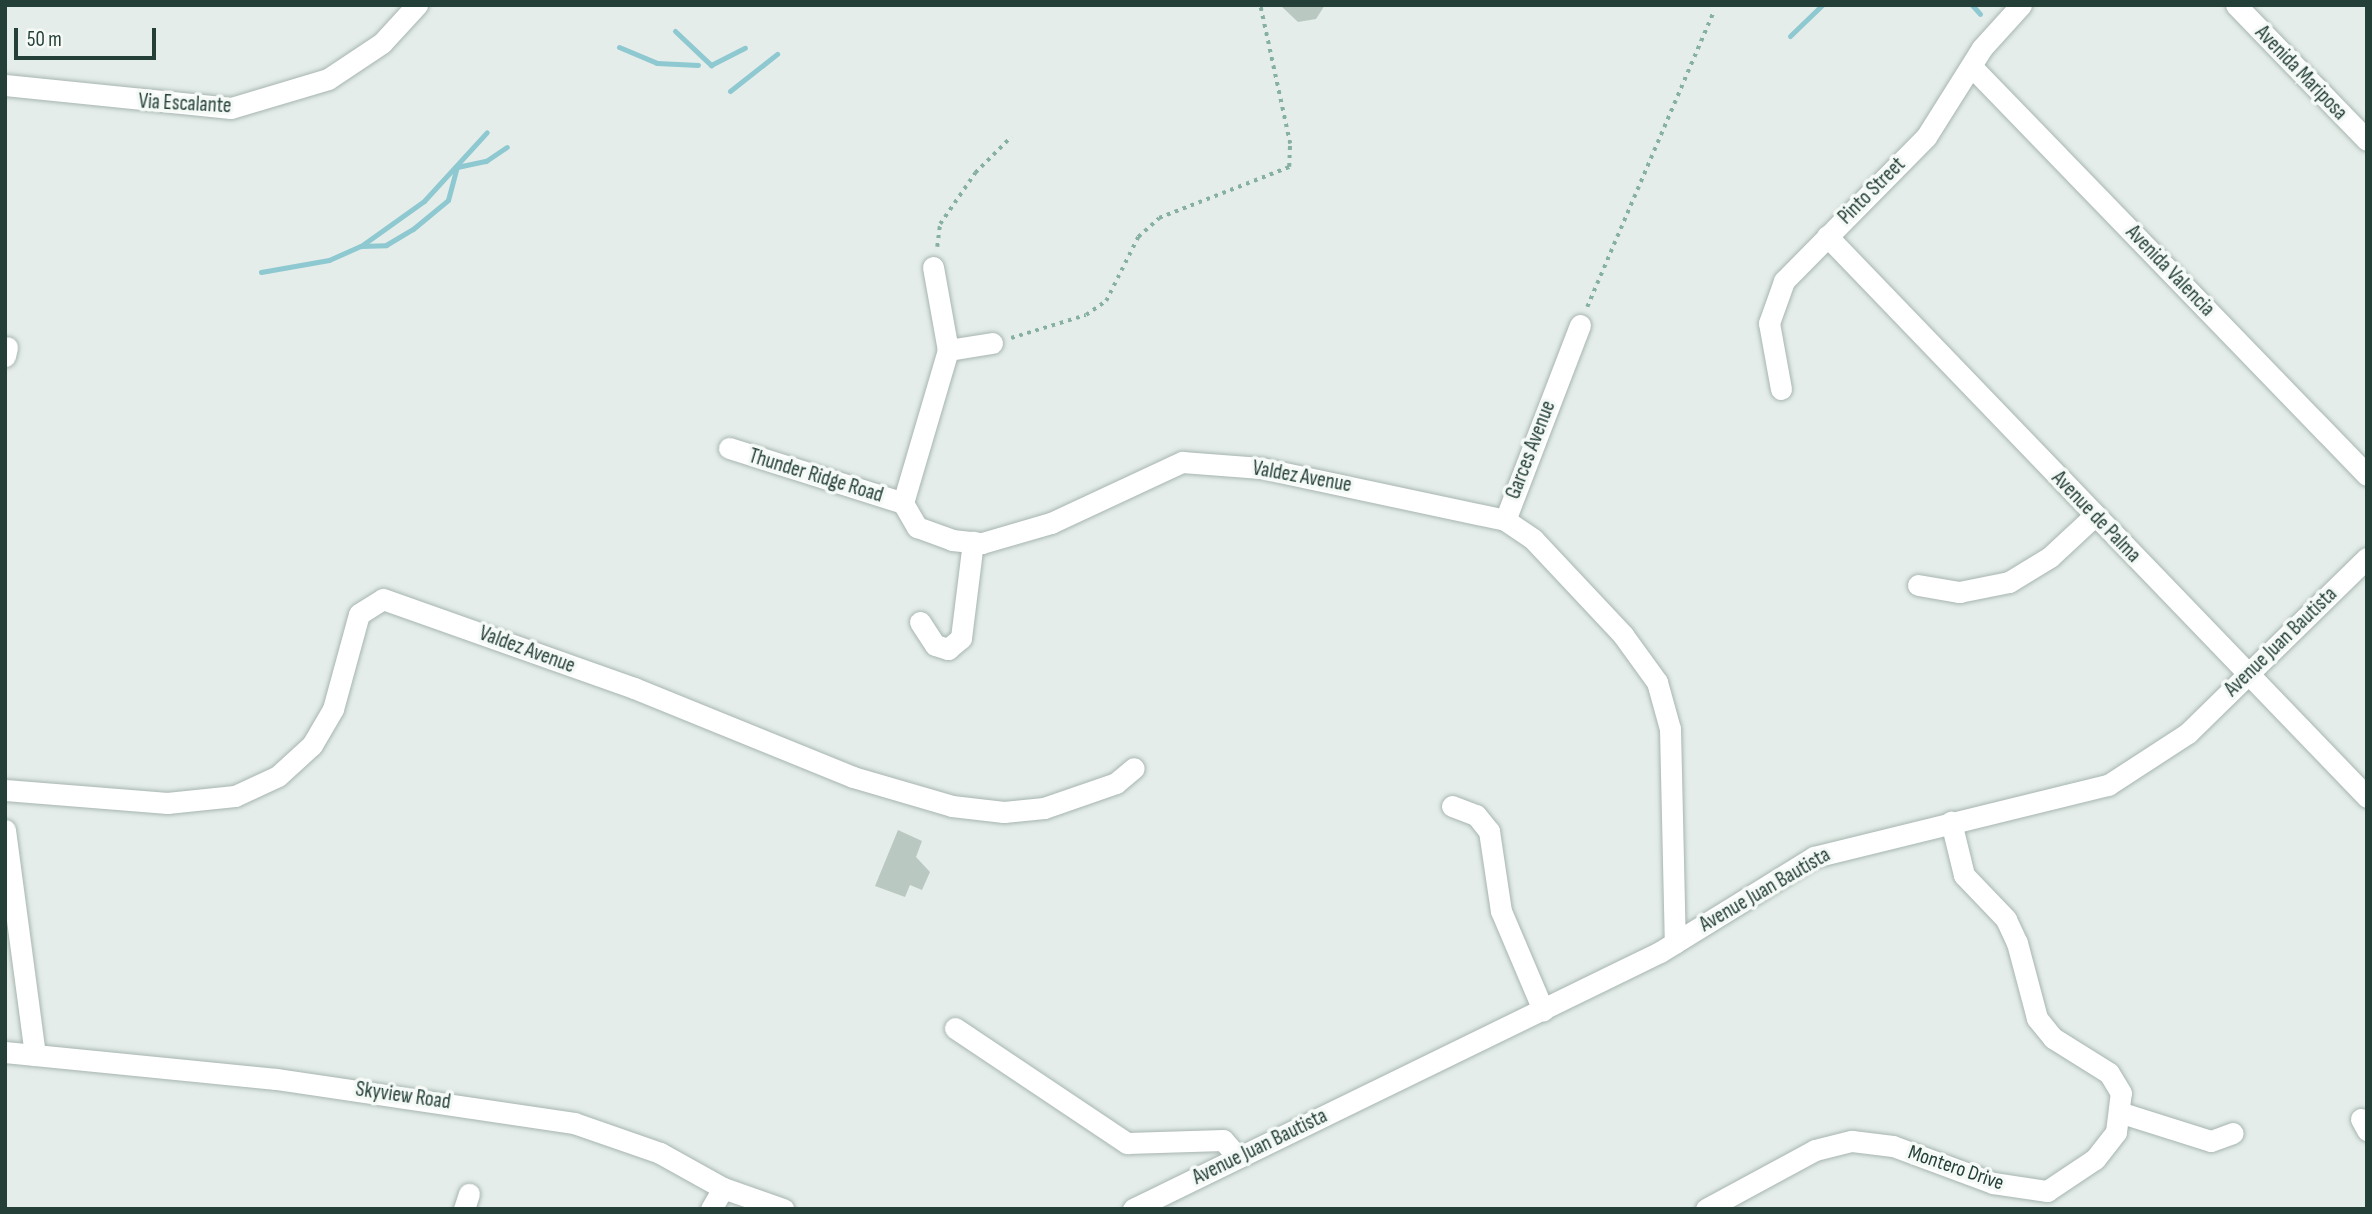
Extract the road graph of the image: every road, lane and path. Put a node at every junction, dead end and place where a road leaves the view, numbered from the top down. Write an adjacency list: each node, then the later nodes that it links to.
1 (418, 5): 7 (street, Via Escalante)
2 (1260, 5): 13 (path)
3 (2021, 5): 6 (street, Pinto Street)
4 (2236, 5): 9 (street, Avenida Mariposa)
5 (1714, 11): 12 (path)
6 (1972, 67): 10 (street, Pinto Street); 17 (street, Avenida Valencia)
7 (5, 85)
8 (1011, 137): 11 (path)
9 (2367, 140)
10 (1827, 236): 15 (street, Pinto Street); 20 (street, Avenue de Palma)
11 (933, 267): 14 (street, Thunder Ridge Road)
12 (1580, 325): 21 (street, Garces Avenue)
13 (992, 343): 14 (street)
14 (947, 349): 19 (street, Thunder Ridge Road)
15 (1781, 389)
16 (729, 448): 19 (street, Thunder Ridge Road)
17 (2367, 475)
18 (1106, 500): 21 (street, Valdez Avenue); 22 (street, Thunder Ridge Road)
19 (903, 503): 22 (street, Thunder Ridge Road)
20 (2095, 515): 24 (street); 26 (street, Avenue de Palma)
21 (1505, 520): 33 (street, Garces Avenue)
22 (972, 542): 25 (street)
23 (2367, 558): 26 (street, Avenue Juan Bautista)
24 (1918, 585)
25 (920, 622)
26 (2248, 674): 29 (street, Avenue de Palma); 31 (street, Avenue Juan Bautista)
27 (1134, 768): 28 (street, Valdez Avenue)
28 (5, 790)
29 (2367, 797)
30 (1452, 806): 34 (street)
31 (1951, 822): 33 (street, Avenue Juan Bautista); 38 (street)
32 (5, 830): 37 (street)
33 (1675, 943): 34 (street, Avenue Juan Bautista)
34 (1543, 1010): 40 (street, Avenue Juan Bautista)
35 (955, 1028): 40 (street)
36 (5, 1052): 37 (street, Skyview Road)
37 (35, 1055): 41 (street, Skyview Road)
38 (2122, 1113): 39 (street); 42 (street, Montero Drive)
39 (2233, 1133)
40 (1238, 1157): 45 (street, Avenue Juan Bautista)
41 (723, 1188): 43 (street); 44 (street, Skyview Road)
42 (2050, 1200): 46 (street, Montero Drive)
43 (711, 1209)
44 (783, 1209)
45 (1133, 1209)
46 (1706, 1209)

